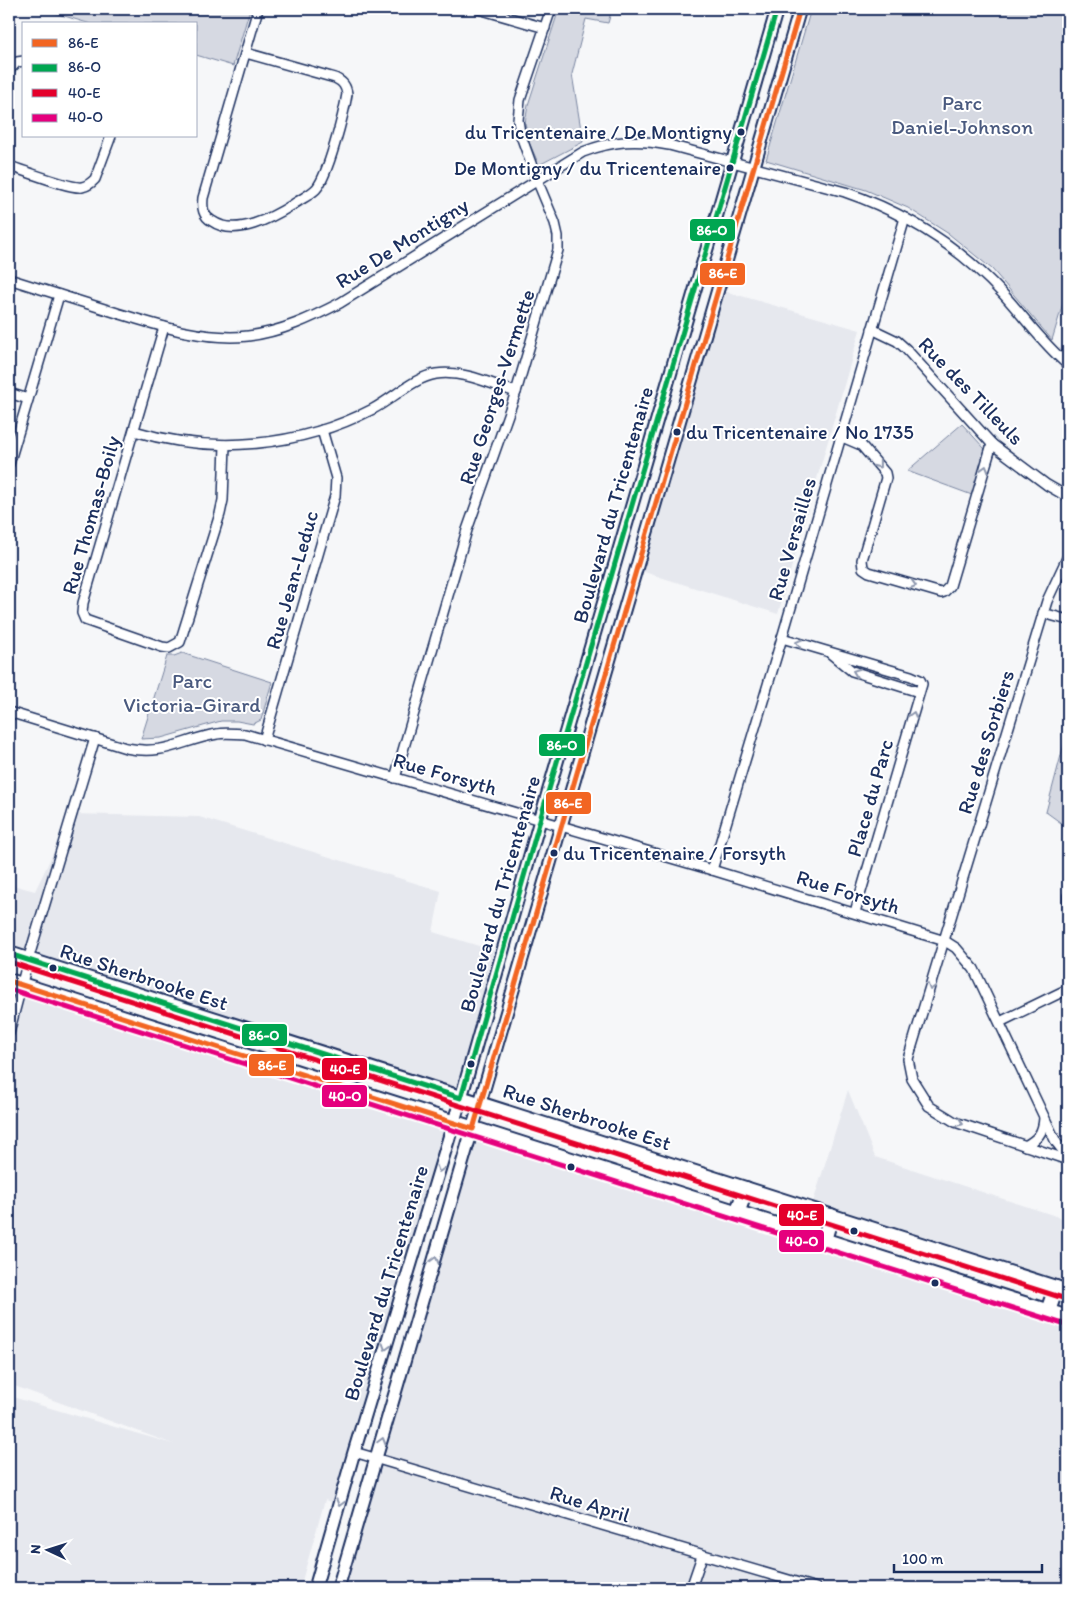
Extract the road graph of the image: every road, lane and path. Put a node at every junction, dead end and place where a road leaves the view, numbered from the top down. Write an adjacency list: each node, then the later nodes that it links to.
1 (258, 9): 9 (street)
2 (479, 9): 6 (street)
3 (551, 9): 6 (street, Rue Georges-Vermette)
4 (777, 9): 7 (street, Boulevard du Tricentenaire)
5 (800, 9): 8 (street, Boulevard du Tricentenaire)
6 (545, 28): 16 (street, Rue Georges-Vermette)
7 (769, 36): 8 (street); 13 (street, Boulevard du Tricentenaire)
8 (790, 42): 15 (street, Boulevard du Tricentenaire)
9 (246, 53): 9 (street)
10 (22, 61): 11 (street)
11 (9, 70)
12 (110, 138): 14 (street)
13 (732, 161): 15 (street, Rue De Montigny); 16 (street, Rue De Montigny); 43 (street, Boulevard du Tricentenaire)
14 (9, 166)
15 (752, 167): 17 (street, Rue De Montigny); 44 (street, Boulevard du Tricentenaire)
16 (536, 180): 20 (street, Rue De Montigny); 23 (street, Rue Georges-Vermette)
17 (905, 218): 21 (street, Rue Versailles); 22 (street, Rue De Montigny)
18 (9, 278): 19 (street, Rue De Montigny)
19 (58, 295): 20 (street, Rue De Montigny); 25 (street)
20 (164, 327): 27 (street, Rue Thomas-Boily)
21 (872, 329): 28 (street, Rue Versailles); 29 (street, Rue des Tilleuls)
22 (1068, 365)
23 (516, 392): 26 (street); 42 (street, Rue Georges-Vermette)
24 (9, 393): 25 (street)
25 (28, 399): 31 (street)
26 (322, 430): 30 (street); 41 (street, Rue Jean-Leduc)
27 (134, 431): 30 (street); 30 (street, Rue Thomas-Boily)
28 (840, 436): 29 (street, one-way to 29); 36 (street, Rue Versailles)
29 (992, 444): 32 (street, Rue des Tilleuls)
30 (225, 445)
31 (9, 464)
32 (1068, 497)
33 (1068, 556): 34 (street, Rue des Sorbiers)
34 (1043, 613): 35 (street); 49 (street, Rue des Sorbiers)
35 (1068, 620)
36 (782, 638): 37 (street, one-way to 36); 45 (street, Rue Versailles)
37 (828, 651): 38 (street, one-way to 37); 38 (street)
38 (919, 692): 47 (street, Place du Parc, one-way to 38)
39 (9, 712): 40 (street, Rue Forsyth)
40 (95, 738): 41 (street, Rue Forsyth); 51 (street)
41 (264, 740): 42 (street, Rue Forsyth)
42 (395, 778): 43 (street, Rue Forsyth)
43 (540, 820): 44 (street, Rue Forsyth); 61 (street, Boulevard du Tricentenaire)
44 (560, 826): 45 (street, Rue Forsyth); 62 (street, Boulevard du Tricentenaire)
45 (712, 870): 47 (street, Rue Forsyth)
46 (1068, 896): 48 (street)
47 (855, 912): 49 (street, Rue Forsyth)
48 (1068, 912)
49 (945, 941): 56 (street, Rue Forsyth); 66 (street, Rue des Sorbiers, one-way to 66)
50 (9, 954): 51 (main road, Rue Sherbrooke Est)
51 (28, 960): 53 (street); 55 (main road, Rue Sherbrooke Est)
52 (9, 981): 53 (main road, Rue Sherbrooke Est)
53 (23, 986): 57 (main road, Rue Sherbrooke Est); 58 (street)
54 (1068, 989): 56 (street)
55 (166, 1005): 57 (main road); 59 (main road, Rue Sherbrooke Est)
56 (1000, 1022): 63 (street, Rue Forsyth)
57 (145, 1025): 60 (main road, Rue Sherbrooke Est)
58 (9, 1033)
59 (301, 1048): 60 (main road); 61 (main road, Rue Sherbrooke Est)
60 (273, 1065): 64 (main road, Rue Sherbrooke Est)
61 (461, 1098): 62 (main road, Rue Sherbrooke Est); 64 (street, Boulevard du Tricentenaire)
62 (480, 1104): 65 (street, Boulevard du Tricentenaire); 68 (main road, Rue Sherbrooke Est)
63 (1044, 1115): 66 (street); 67 (street, Rue Forsyth)
64 (454, 1123): 65 (main road, Rue Sherbrooke Est); 75 (street, Boulevard du Tricentenaire, one-way to 75)
65 (473, 1128): 69 (main road, Rue Sherbrooke Est); 76 (street, Boulevard du Tricentenaire, one-way to 65)
66 (1025, 1146): 67 (street, Rue des Sorbiers)
67 (1068, 1159)
68 (746, 1189): 69 (main road); 70 (main road, Rue Sherbrooke Est)
69 (738, 1213): 71 (main road, Rue Sherbrooke Est)
70 (832, 1216): 71 (main road); 72 (main road, Rue Sherbrooke Est)
71 (824, 1240): 73 (main road, Rue Sherbrooke Est)
72 (1062, 1290): 73 (main road)
73 (1048, 1311): 74 (main road, Rue Sherbrooke Est)
74 (1068, 1318)
75 (354, 1452): 76 (street, Rue April); 78 (street, Boulevard du Tricentenaire, one-way to 78)
76 (377, 1459): 77 (street, Rue April); 79 (street, Boulevard du Tricentenaire)
77 (702, 1556): 80 (street); 81 (street, Rue April)
78 (315, 1588)
79 (338, 1588)
80 (691, 1588)
81 (816, 1588)

